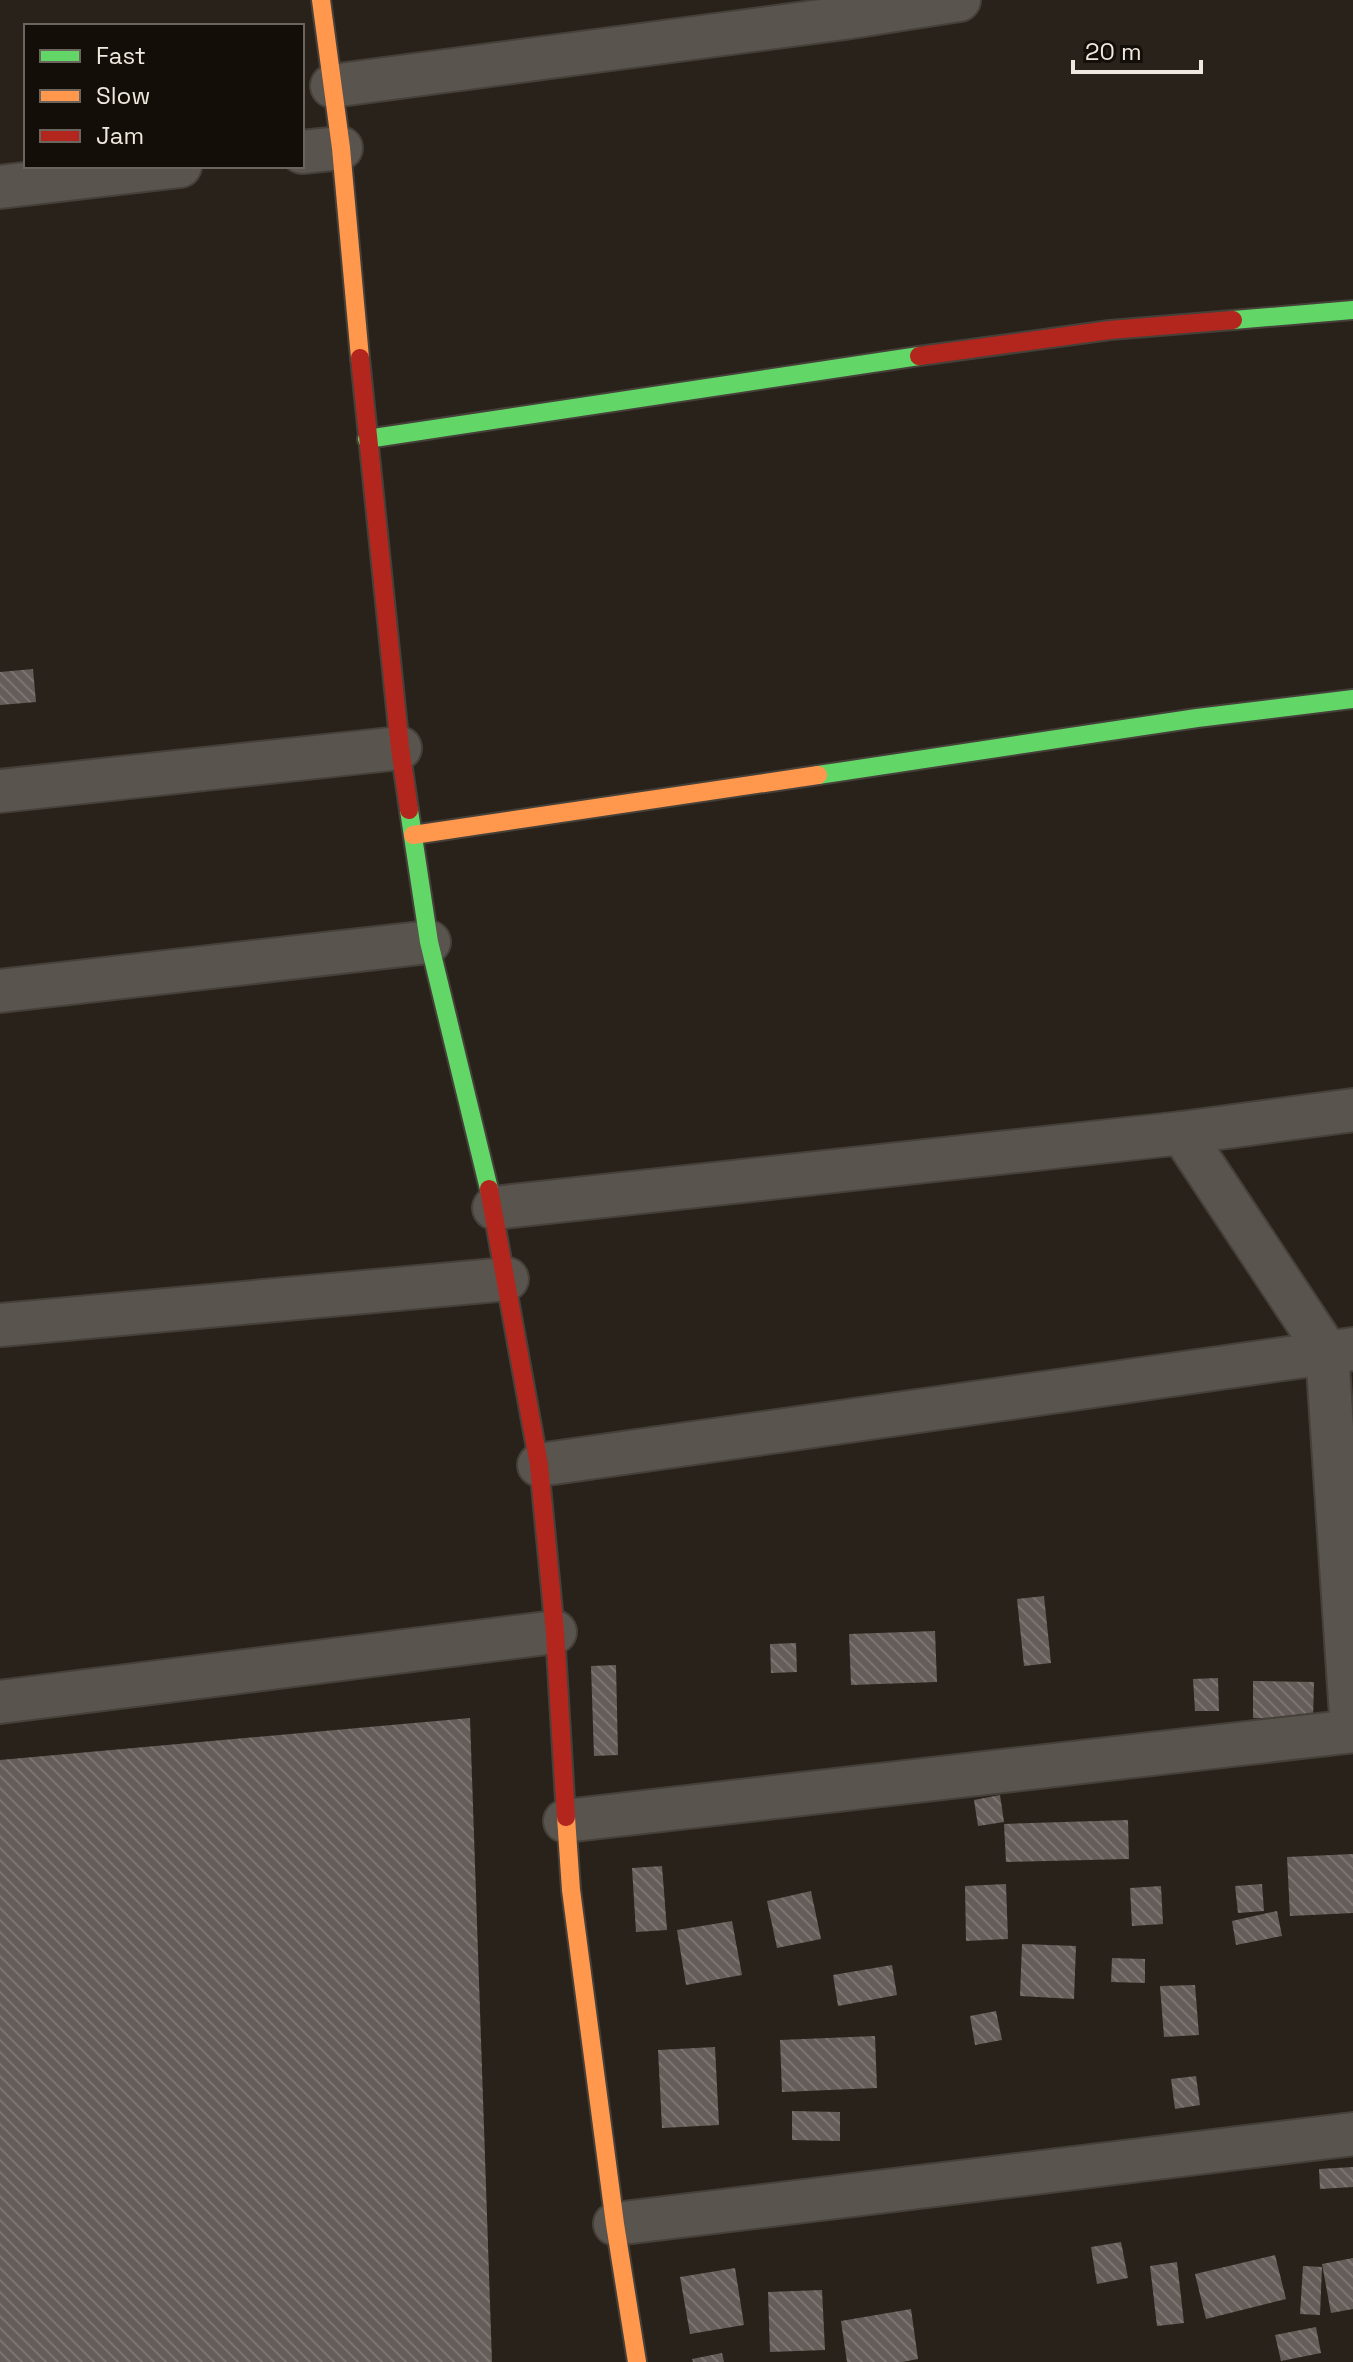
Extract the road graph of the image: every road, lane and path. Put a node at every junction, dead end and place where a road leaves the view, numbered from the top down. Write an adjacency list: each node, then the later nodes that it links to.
1 (321, 0): 4 (street)
2 (959, 0): 3 (street)
3 (842, 9): 4 (street)
4 (332, 86): 5 (street)
5 (321, 150): 9 (street)
6 (163, 168): 7 (street)
7 (0, 187)
8 (1353, 310): 9 (street)
9 (367, 439): 11 (street)
10 (1353, 699): 13 (street)
11 (400, 748): 12 (street); 13 (street)
12 (0, 791)
13 (413, 835): 14 (street)
14 (429, 942): 15 (street); 18 (street)
15 (0, 991)
16 (1353, 1110): 17 (street)
17 (1182, 1133): 18 (street); 21 (street)
18 (494, 1208): 19 (street)
19 (507, 1279): 20 (street); 22 (street)
20 (0, 1325)
21 (1340, 1350): 22 (street); 25 (street)
22 (539, 1465): 23 (street)
23 (555, 1632): 24 (street); 26 (street)
24 (0, 1702)
25 (1352, 1731): 26 (street)
26 (565, 1821): 28 (street)
27 (1353, 2134): 28 (street)
28 (615, 2224): 29 (street)
29 (637, 2362)

